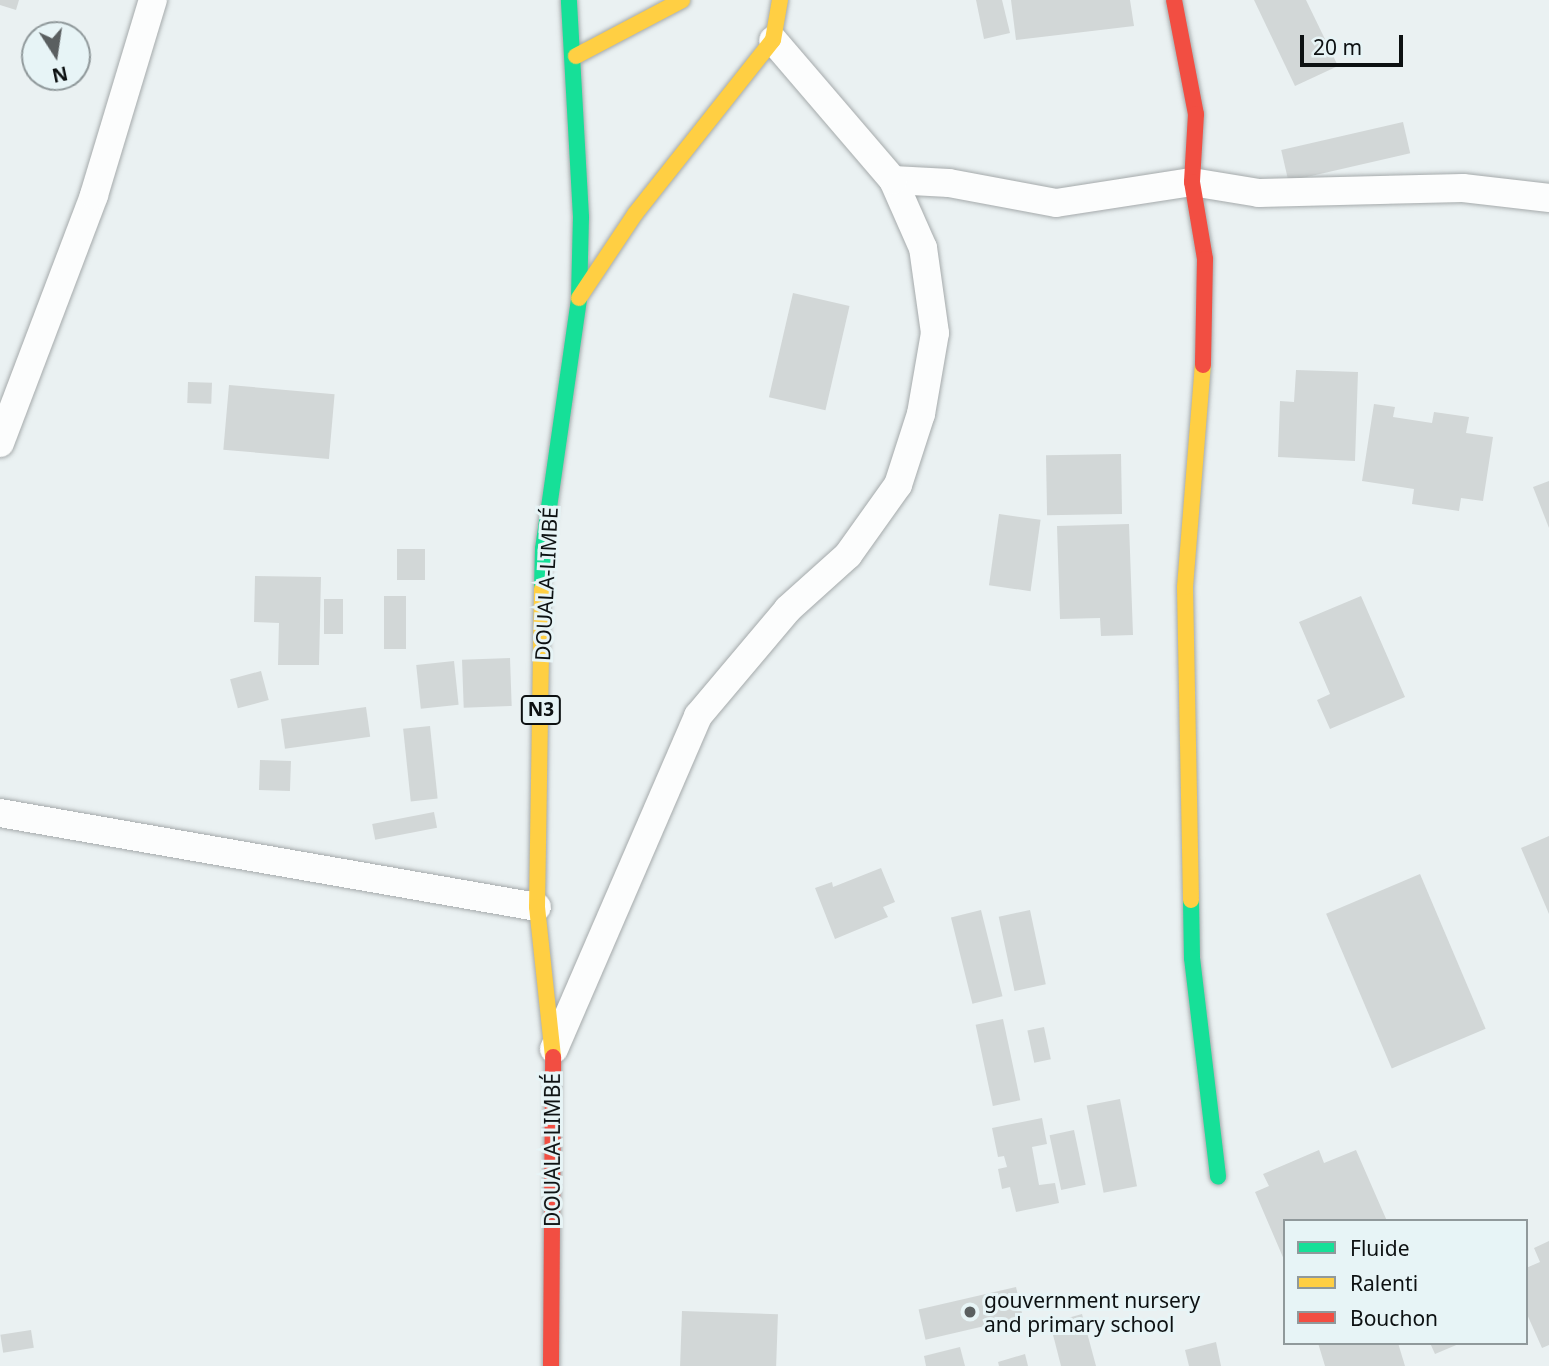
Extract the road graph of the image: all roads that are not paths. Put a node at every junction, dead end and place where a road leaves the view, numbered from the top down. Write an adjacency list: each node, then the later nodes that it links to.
1 (153, 0): 12 (street)
2 (569, 0): 7 (main road, DOUALA-LIMBÉ)
3 (682, 0): 7 (main road)
4 (780, 0): 6 (main road)
5 (1174, 0): 9 (main road)
6 (773, 40): 8 (street); 11 (main road)
7 (576, 56): 11 (main road, DOUALA-LIMBÉ / N3)
8 (893, 180): 9 (street); 15 (street)
9 (1192, 182): 10 (street); 16 (main road)
10 (1549, 198)
11 (579, 298): 14 (main road, DOUALA-LIMBÉ / N3)
12 (0, 443)
13 (0, 813): 14 (street)
14 (537, 907): 15 (main road, DOUALA-LIMBÉ / N3)
15 (553, 1052): 17 (main road, DOUALA-LIMBÉ / N3)
16 (1218, 1176)
17 (551, 1366)

